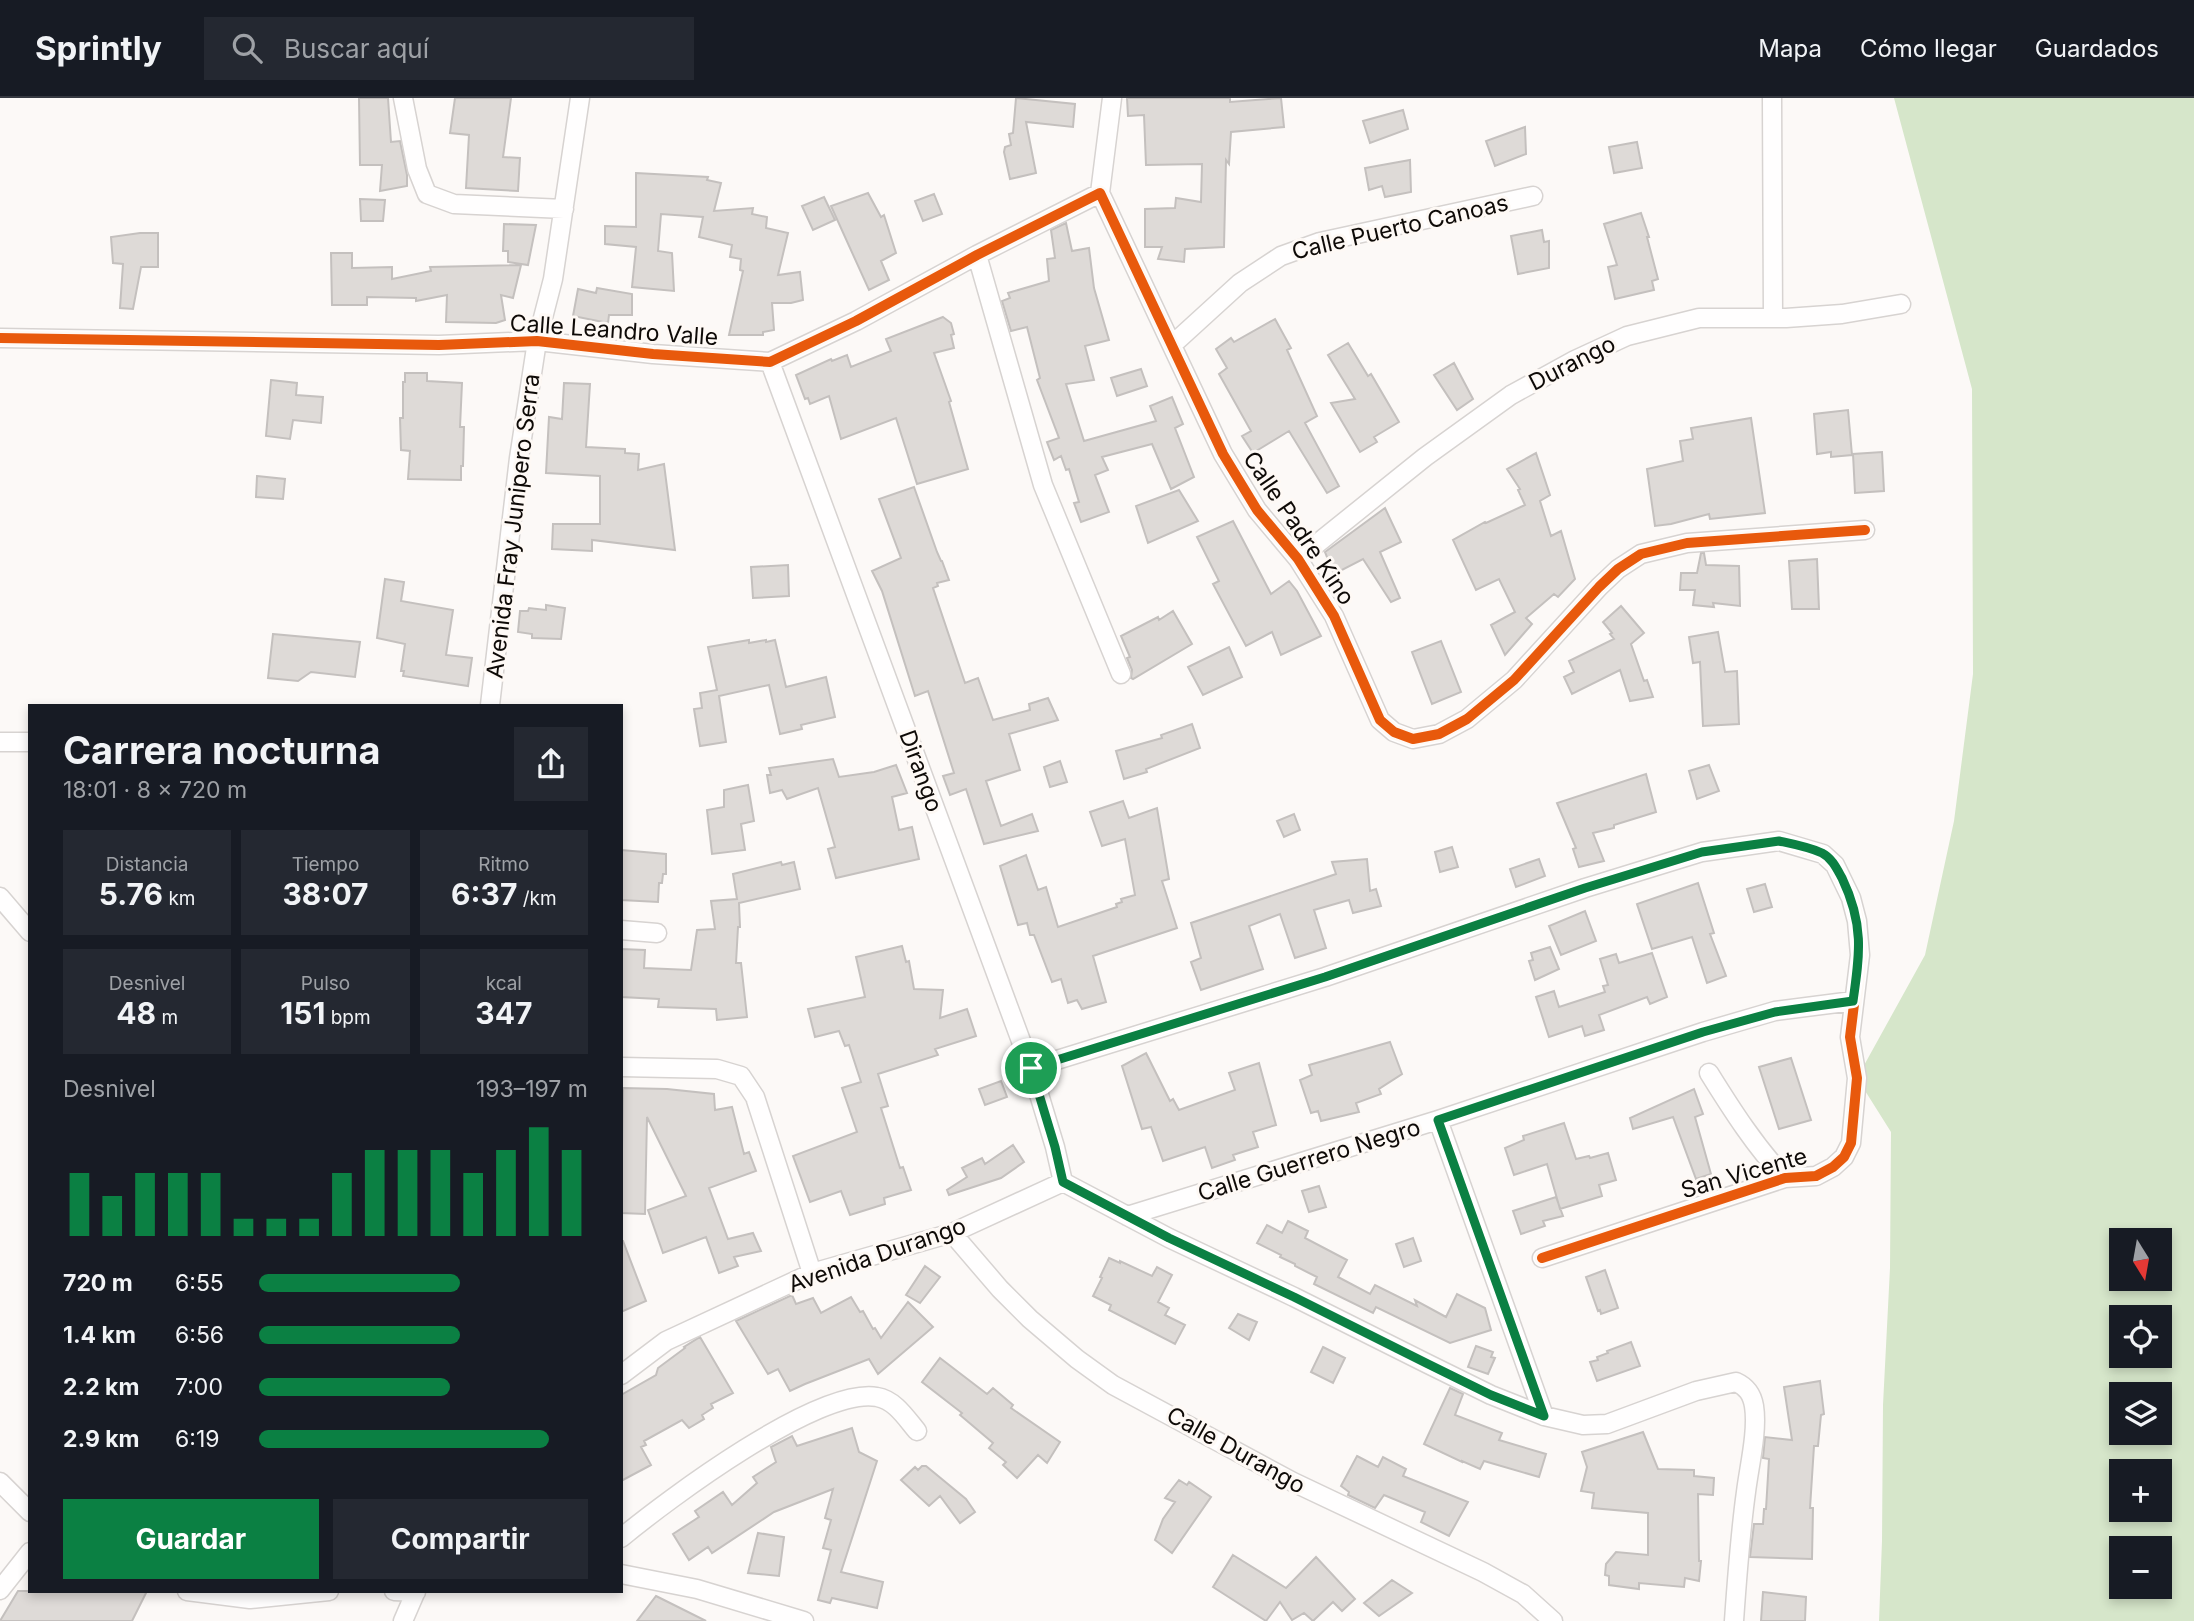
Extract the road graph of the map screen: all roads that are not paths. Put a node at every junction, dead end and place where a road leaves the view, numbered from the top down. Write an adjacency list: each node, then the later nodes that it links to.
1 (403, 98): 7 (street)
2 (580, 98): 7 (street, Avenida Fray Junipero Serra)
3 (1112, 98): 5 (street)
4 (1772, 98): 10 (street)
5 (1100, 193): 8 (street, Calle Leandro Valle); 13 (street, Calle Padre Kino)
6 (1533, 196): 13 (street, Calle Puerto Canoas)
7 (564, 209): 12 (street, Avenida Fray Junipero Serra)
8 (977, 256): 14 (street, Calle Leandro Valle); 17 (street)
9 (1901, 304): 10 (street, Durango)
10 (1773, 318): 16 (street, Durango)
11 (0, 338): 12 (street, Calle Leandro Valle)
12 (537, 341): 14 (street, Calle Leandro Valle); 18 (street, Avenida Fray Junipero Serra)
13 (1172, 345): 16 (street, Calle Padre Kino)
14 (769, 362): 27 (street, Dirango)
15 (1865, 530): 16 (street, Calle Padre Kino)
16 (1298, 559)
17 (1121, 674)
18 (490, 704)
19 (0, 742): 20 (street)
20 (28, 742)
21 (0, 897): 22 (street)
22 (28, 930)
23 (623, 930): 24 (street)
24 (657, 933)
25 (1853, 1001): 27 (street, San Vicente); 29 (street, Calle Guerrero Negro); 30 (street, San Vicente)
26 (623, 1067): 35 (street)
27 (1031, 1068): 31 (street, Dirango)
28 (1709, 1073): 30 (street)
29 (1438, 1120): 32 (street, Calle Guerrero Negro); 37 (street)
30 (1785, 1178): 34 (street, San Vicente)
31 (1063, 1182): 32 (street); 33 (street, Avenida Durango)
32 (1127, 1216): 37 (street)
33 (952, 1233): 35 (street, Avenida Durango); 50 (street, Calle Durango)
34 (1542, 1258)
35 (812, 1273): 36 (street, Avenida Durango)
36 (623, 1373)
37 (1544, 1416): 51 (street)
38 (917, 1431): 41 (street)
39 (0, 1482): 40 (street)
40 (28, 1510)
41 (623, 1537)
42 (28, 1555): 44 (street)
43 (623, 1574): 49 (street)
44 (0, 1590)
45 (203, 1593): 46 (street)
46 (309, 1593)
47 (415, 1593): 48 (street)
48 (403, 1621)
49 (804, 1621)
50 (1553, 1621)
51 (1734, 1621)

